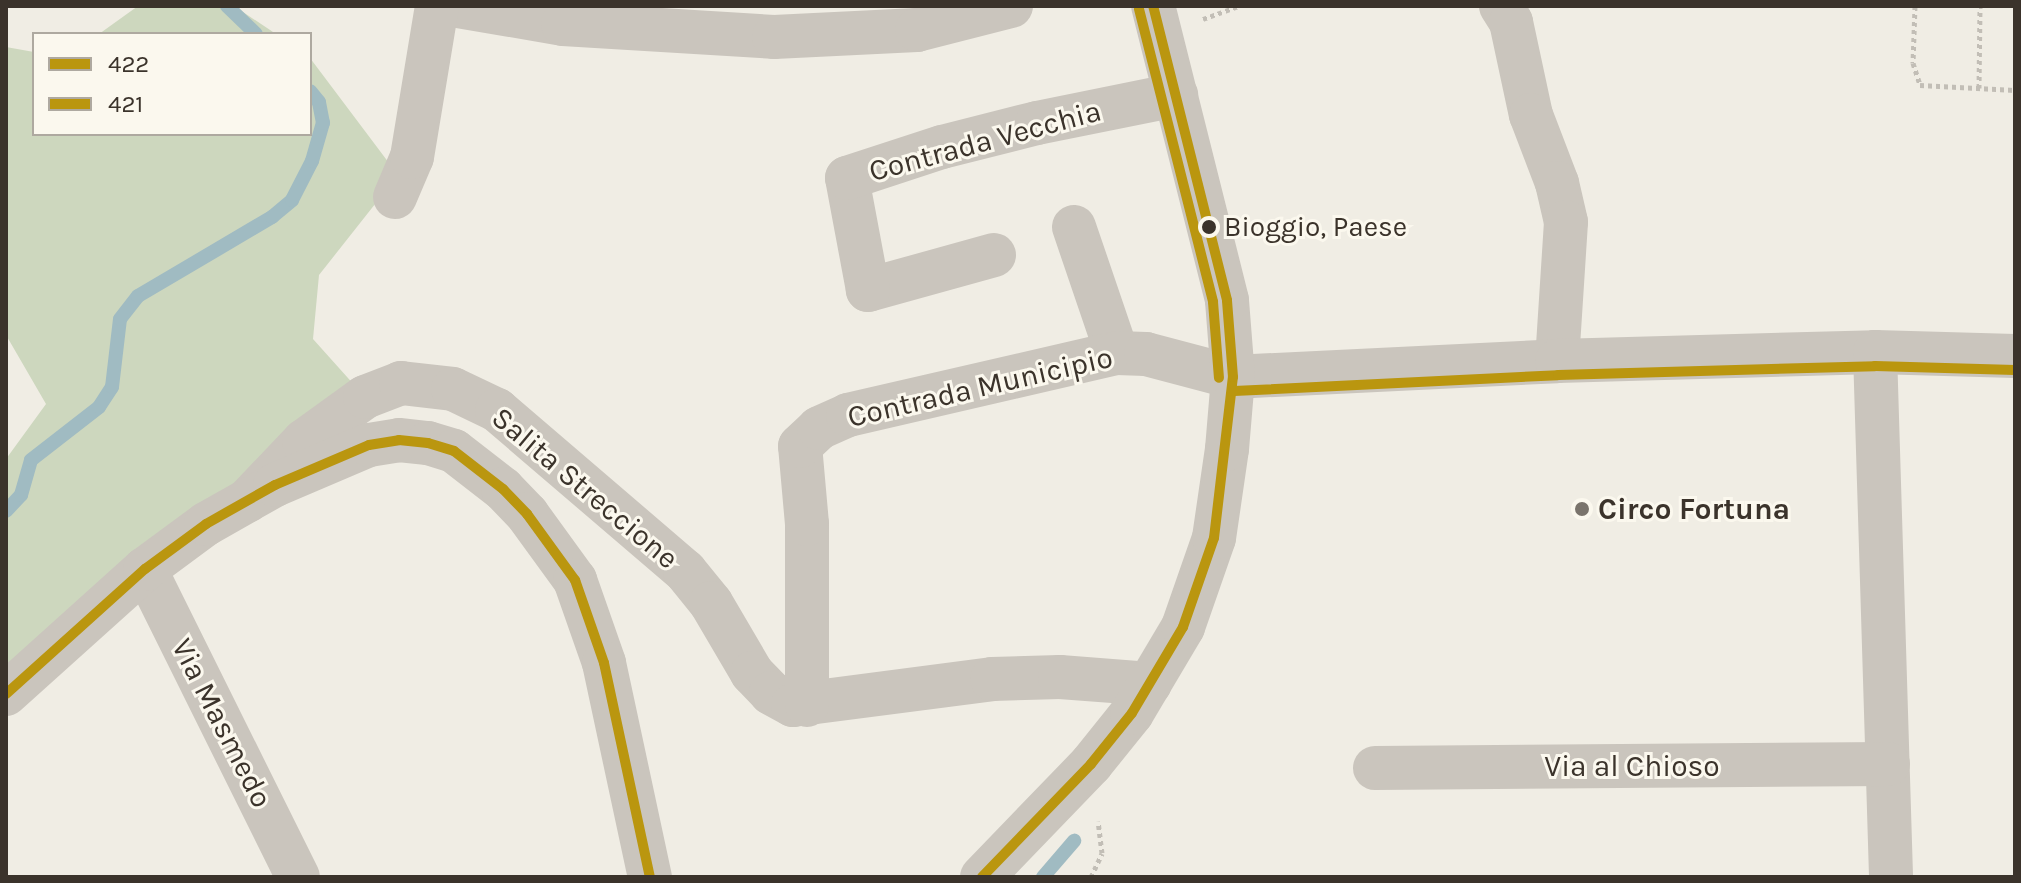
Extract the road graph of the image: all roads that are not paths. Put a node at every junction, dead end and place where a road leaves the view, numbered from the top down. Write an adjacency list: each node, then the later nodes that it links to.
1 (1011, 6): 4 (street)
2 (1153, 6): 5 (street)
3 (1501, 6): 12 (street)
4 (443, 7): 6 (street)
5 (1176, 95): 8 (street, Contrada Vecchia); 13 (street)
6 (395, 197)
7 (1074, 227): 10 (street)
8 (994, 255)
9 (1875, 352): 11 (street, Contrada Municipio); 12 (street, Contrada Municipio); 19 (street)
10 (1117, 353): 13 (street, Contrada Municipio); 18 (street, Contrada Municipio)
11 (2015, 356)
12 (1557, 361): 13 (street, Contrada Municipio)
13 (1233, 377): 16 (street)
14 (247, 501): 15 (street); 18 (street, Salita Streccione); 22 (street)
15 (145, 569): 17 (street); 21 (street, Via Masmedo)
16 (1150, 684): 18 (street); 23 (street)
17 (6, 694)
18 (807, 705)
19 (1888, 764): 20 (street, Via al Chioso); 24 (street)
20 (1375, 768)
21 (298, 877)
22 (650, 877)
23 (982, 877)
24 (1891, 877)

